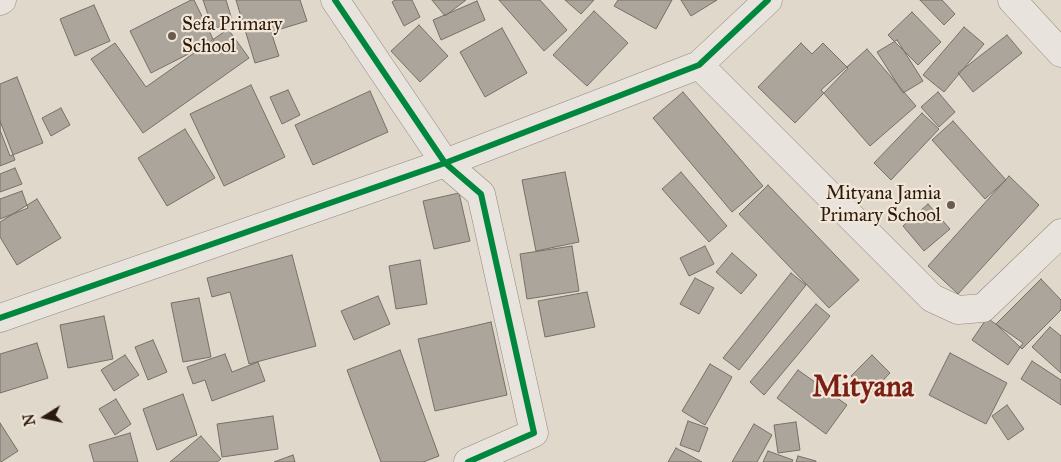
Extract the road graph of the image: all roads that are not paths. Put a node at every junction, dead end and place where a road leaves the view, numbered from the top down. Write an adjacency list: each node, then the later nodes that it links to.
1 (335, 0): 6 (street)
2 (768, 0): 5 (street)
3 (1012, 0): 4 (street)
4 (1061, 53)
5 (699, 65): 6 (street); 7 (street)
6 (445, 164): 8 (street); 9 (street)
7 (1061, 233)
8 (0, 318)
9 (468, 462)

